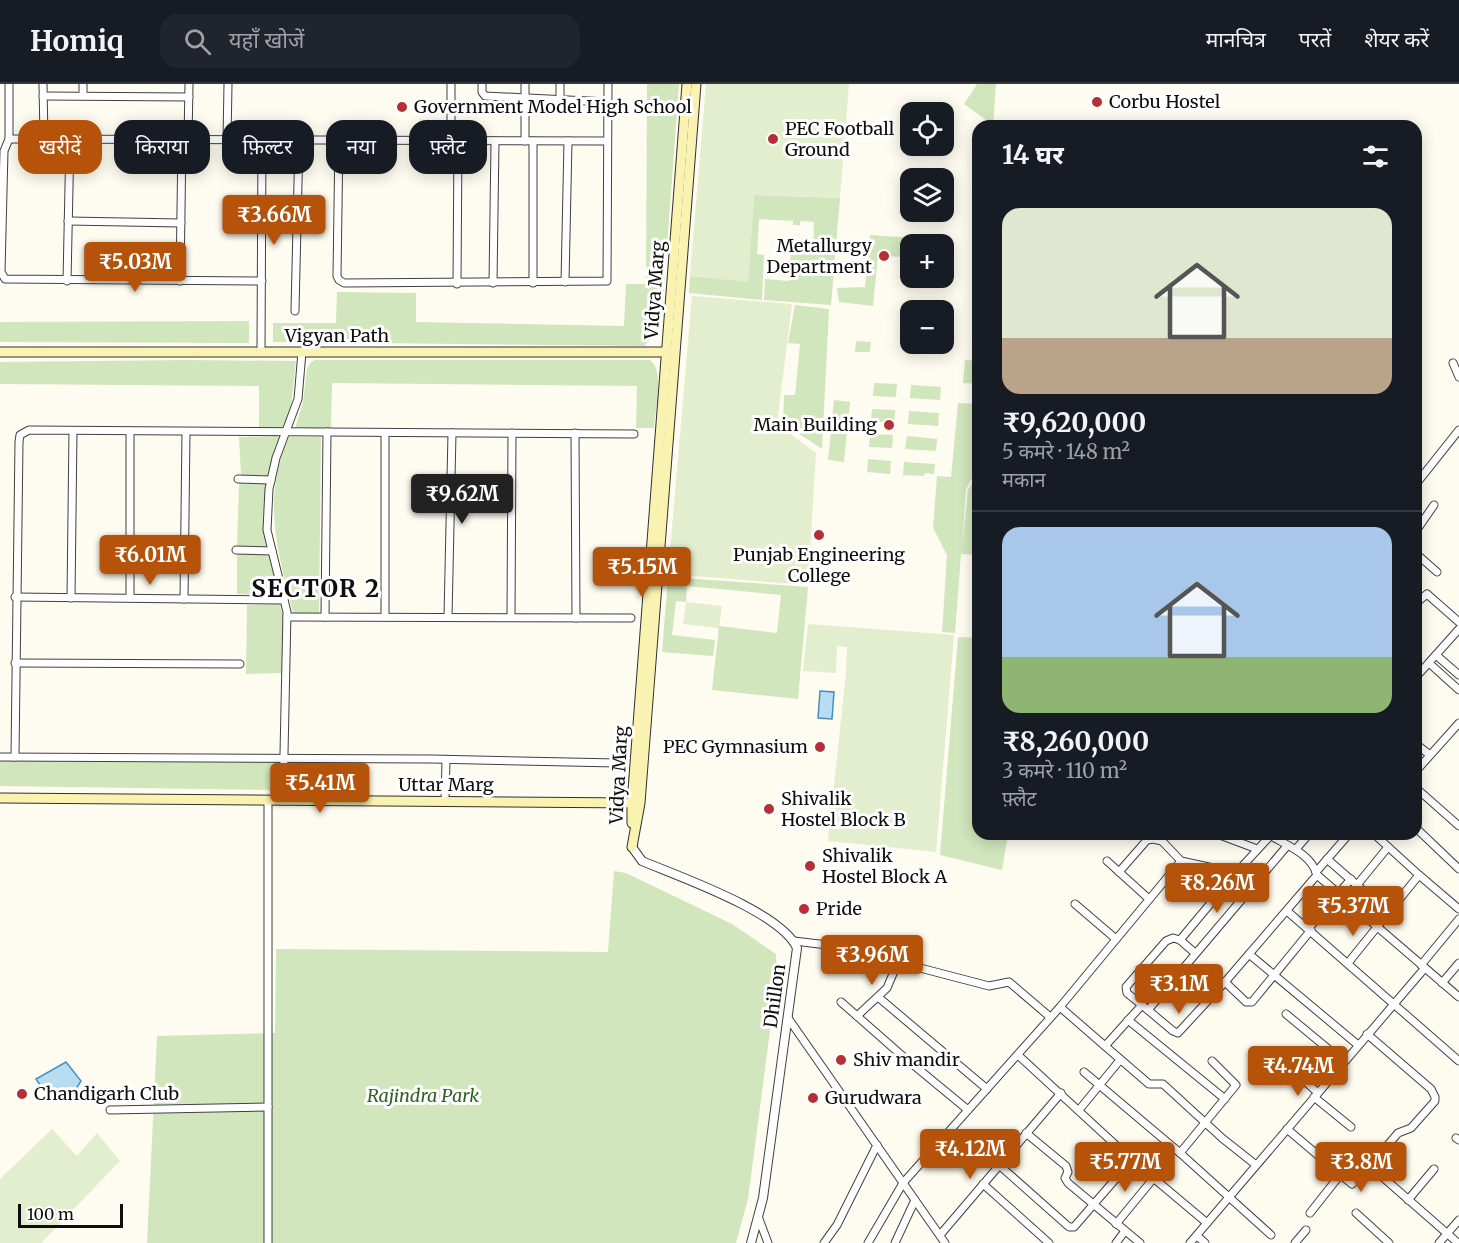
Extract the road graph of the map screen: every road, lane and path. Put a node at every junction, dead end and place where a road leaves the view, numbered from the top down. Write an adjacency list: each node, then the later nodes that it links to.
1 (9, 84): 23 (street)
2 (43, 84): 14 (street)
3 (83, 84): 13 (street)
4 (189, 84): 15 (street)
5 (228, 84): 21 (street)
6 (451, 84): 22 (street)
7 (482, 84): 16 (street)
8 (525, 84): 16 (street)
9 (560, 84): 17 (street)
10 (608, 84): 18 (street)
11 (687, 84): 49 (main road, Vidya Marg)
12 (696, 84): 49 (main road, Vidya Marg)
13 (83, 95): 14 (street); 15 (street)
14 (43, 96): 19 (street)
15 (189, 97): 20 (street)
16 (525, 98): 17 (street); 27 (street)
17 (560, 99): 18 (street)
18 (608, 102): 29 (street)
19 (44, 120)
20 (187, 120)
21 (227, 120)
22 (453, 120)
23 (9, 139): 24 (street); 38 (street)
24 (18, 139)
25 (487, 141): 26 (street)
26 (495, 141): 27 (street); 42 (street)
27 (529, 141): 28 (street); 43 (street)
28 (568, 141): 29 (street); 41 (street)
29 (607, 141): 41 (street)
30 (69, 174): 36 (street)
31 (183, 174): 37 (street)
32 (262, 174): 40 (street)
33 (298, 174): 45 (street)
34 (338, 174): 44 (street)
35 (455, 174): 44 (street)
36 (68, 221): 37 (street); 38 (street)
37 (181, 223): 39 (street)
38 (67, 281): 39 (street)
39 (180, 281): 40 (street)
40 (262, 281): 47 (street)
41 (565, 282): 43 (street)
42 (493, 283): 43 (street); 44 (street)
43 (533, 283)
44 (457, 284)
45 (294, 311)
46 (0, 352): 47 (main road, Vigyan Path)
47 (261, 352): 48 (main road, Vigyan Path)
48 (302, 352): 49 (main road, Vigyan Path); 56 (street)
49 (671, 352): 108 (main road, Vidya Marg)
50 (1453, 363): 51 (street)
51 (1459, 377)
52 (1459, 430): 63 (street)
53 (73, 431): 54 (street); 72 (street); 73 (street)
54 (130, 431): 55 (street); 74 (street)
55 (186, 432): 56 (street); 76 (street)
56 (286, 432): 57 (street); 65 (street)
57 (327, 432): 58 (street); 79 (street)
58 (386, 433): 59 (street); 80 (street)
59 (452, 433): 60 (street); 81 (street)
60 (512, 433): 61 (street); 82 (street)
61 (575, 434): 62 (street); 83 (street)
62 (634, 434)
63 (1422, 476)
64 (238, 479): 65 (street)
65 (271, 480): 69 (street)
66 (1434, 506): 67 (street)
67 (1422, 523)
68 (236, 550): 69 (street)
69 (272, 551): 77 (street)
70 (1422, 562): 71 (street)
71 (1437, 572)
72 (15, 597): 73 (street); 88 (street)
73 (71, 598): 74 (street)
74 (130, 598): 76 (street)
75 (1422, 598): 85 (street)
76 (184, 599): 77 (street)
77 (284, 600): 78 (street)
78 (287, 617): 79 (street); 99 (street)
79 (325, 617): 80 (street)
80 (386, 617): 81 (street)
81 (448, 617): 82 (street)
82 (511, 617): 83 (street)
83 (576, 618): 84 (street)
84 (631, 618)
85 (1459, 622)
86 (1459, 628): 87 (street)
87 (1436, 655): 89 (street); 92 (street)
88 (15, 663): 90 (street); 98 (street)
89 (1429, 663): 91 (street); 93 (street)
90 (240, 664)
91 (1422, 671)
92 (1459, 675)
93 (1459, 690)
94 (1459, 723): 96 (street)
95 (1422, 749): 96 (street)
96 (1430, 755): 102 (street)
97 (0, 757): 98 (street)
98 (15, 757): 99 (street)
99 (284, 759): 100 (street); 106 (street)
100 (446, 760): 101 (street); 107 (street)
101 (617, 763)
102 (1422, 764)
103 (1422, 793): 109 (street)
104 (0, 798): 105 (main road, Uttar Marg)
105 (268, 801): 106 (main road, Uttar Marg); 181 (street)
106 (283, 801): 107 (main road, Uttar Marg)
107 (445, 801): 108 (main road, Uttar Marg)
108 (636, 803): 120 (main road, Vidya Marg)
109 (1458, 824)
110 (1422, 834): 127 (street)
111 (1147, 840): 128 (street)
112 (1163, 840): 126 (street)
113 (1233, 840): 122 (street)
114 (1265, 840): 122 (street)
115 (1277, 840): 119 (street)
116 (1303, 840): 123 (street)
117 (1344, 840): 124 (street)
118 (1380, 840): 121 (street)
119 (1287, 846): 123 (street); 146 (street)
120 (632, 847): 145 (street, Dhillon)
121 (1388, 847): 131 (street); 133 (street)
122 (1257, 849): 129 (street)
123 (1296, 849): 130 (street)
124 (1327, 859): 130 (street); 132 (street)
125 (1107, 861): 128 (street)
126 (1181, 861): 129 (street); 135 (street)
127 (1459, 869)
128 (1119, 872): 135 (street)
129 (1236, 873): 144 (street)
130 (1317, 874): 134 (street); 138 (street)
131 (1419, 875): 137 (street); 139 (street)
132 (1351, 879): 133 (street); 134 (street)
133 (1357, 885): 139 (street)
134 (1339, 895): 141 (street); 142 (street)
135 (1149, 898): 143 (street)
136 (1075, 904): 143 (street)
137 (1459, 909)
138 (1287, 910): 142 (street); 147 (street)
139 (1389, 913): 141 (street)
140 (1459, 919): 151 (street)
141 (1377, 928): 149 (street); 151 (street)
142 (1310, 930): 149 (street); 152 (street)
143 (1116, 939): 159 (street)
144 (1180, 940): 146 (street); 160 (street)
145 (794, 941): 148 (street); 164 (street, Dhillon)
146 (1196, 953): 160 (street)
147 (1249, 954): 152 (street); 153 (street)
148 (898, 962): 155 (street); 163 (street)
149 (1348, 963): 158 (street)
150 (1459, 963): 154 (street)
151 (1422, 967): 154 (street); 158 (street)
152 (1275, 974): 153 (street); 167 (street)
153 (1225, 982): 160 (street)
154 (1442, 983): 156 (street)
155 (878, 997): 162 (street); 177 (street)
156 (1459, 998)
157 (841, 1002): 162 (street)
158 (1394, 1003): 166 (street); 173 (street)
159 (1060, 1007): 163 (street); 168 (street)
160 (1145, 1007): 165 (street)
161 (1286, 1014): 174 (street)
162 (857, 1016): 183 (street)
163 (1050, 1017): 170 (street)
164 (788, 1018): 189 (street); 206 (street, Dhillon)
165 (1128, 1020): 168 (street); 180 (street)
166 (1367, 1034): 167 (street); 194 (street)
167 (1358, 1045): 174 (street)
168 (1105, 1046): 171 (street)
169 (1274, 1053): 179 (street)
170 (1017, 1055): 177 (street); 178 (street)
171 (1120, 1060): 176 (street); 185 (street)
172 (1212, 1061): 180 (street)
173 (1459, 1061)
174 (1344, 1062): 179 (street)
175 (1084, 1072): 176 (street)
176 (1099, 1084): 184 (street); 190 (street)
177 (987, 1089): 183 (street)
178 (1061, 1093): 184 (street); 188 (street)
179 (1316, 1095): 186 (street); 187 (street)
180 (1225, 1099): 185 (street)
181 (268, 1107): 182 (street); 216 (street)
182 (110, 1110)
183 (968, 1110): 198 (street)
184 (1079, 1110): 191 (street)
185 (1206, 1122): 190 (street); 193 (street)
186 (1351, 1127)
187 (1287, 1129): 193 (street); 196 (street)
188 (1026, 1134): 192 (street); 203 (street)
189 (877, 1145): 198 (street); 219 (street)
190 (1180, 1153): 200 (street)
191 (1132, 1160): 197 (street); 203 (street)
192 (999, 1165): 199 (street); 203 (street)
193 (1256, 1165): 200 (street)
194 (1370, 1166): 196 (street); 202 (street)
195 (1434, 1169): 202 (street)
196 (1340, 1176): 204 (street)
197 (1154, 1179): 208 (street); 209 (street)
198 (903, 1183): 201 (street); 220 (street)
199 (983, 1184): 213 (street); 223 (street)
200 (1229, 1197): 208 (street); 214 (street)
201 (915, 1200): 213 (street); 221 (street)
202 (1408, 1200): 212 (street)
203 (1094, 1205): 209 (street)
204 (1310, 1213)
205 (1356, 1213): 229 (street)
206 (759, 1219): 217 (street, Dhillon); 218 (street)
207 (1459, 1220): 212 (street)
208 (1207, 1223): 215 (street)
209 (1116, 1224): 211 (street)
210 (1306, 1230): 228 (street)
211 (1125, 1231): 224 (street); 225 (street)
212 (1447, 1234): 230 (street); 231 (street)
213 (940, 1235): 222 (street)
214 (1271, 1235)
215 (1197, 1236): 226 (street); 227 (street)
216 (268, 1243)
217 (751, 1243)
218 (768, 1243)
219 (824, 1243)
220 (868, 1243)
221 (895, 1243)
222 (945, 1243)
223 (1049, 1243)
224 (1116, 1243)
225 (1140, 1243)
226 (1190, 1243)
227 (1205, 1243)
228 (1295, 1243)
229 (1389, 1243)
230 (1439, 1243)
231 (1458, 1243)

